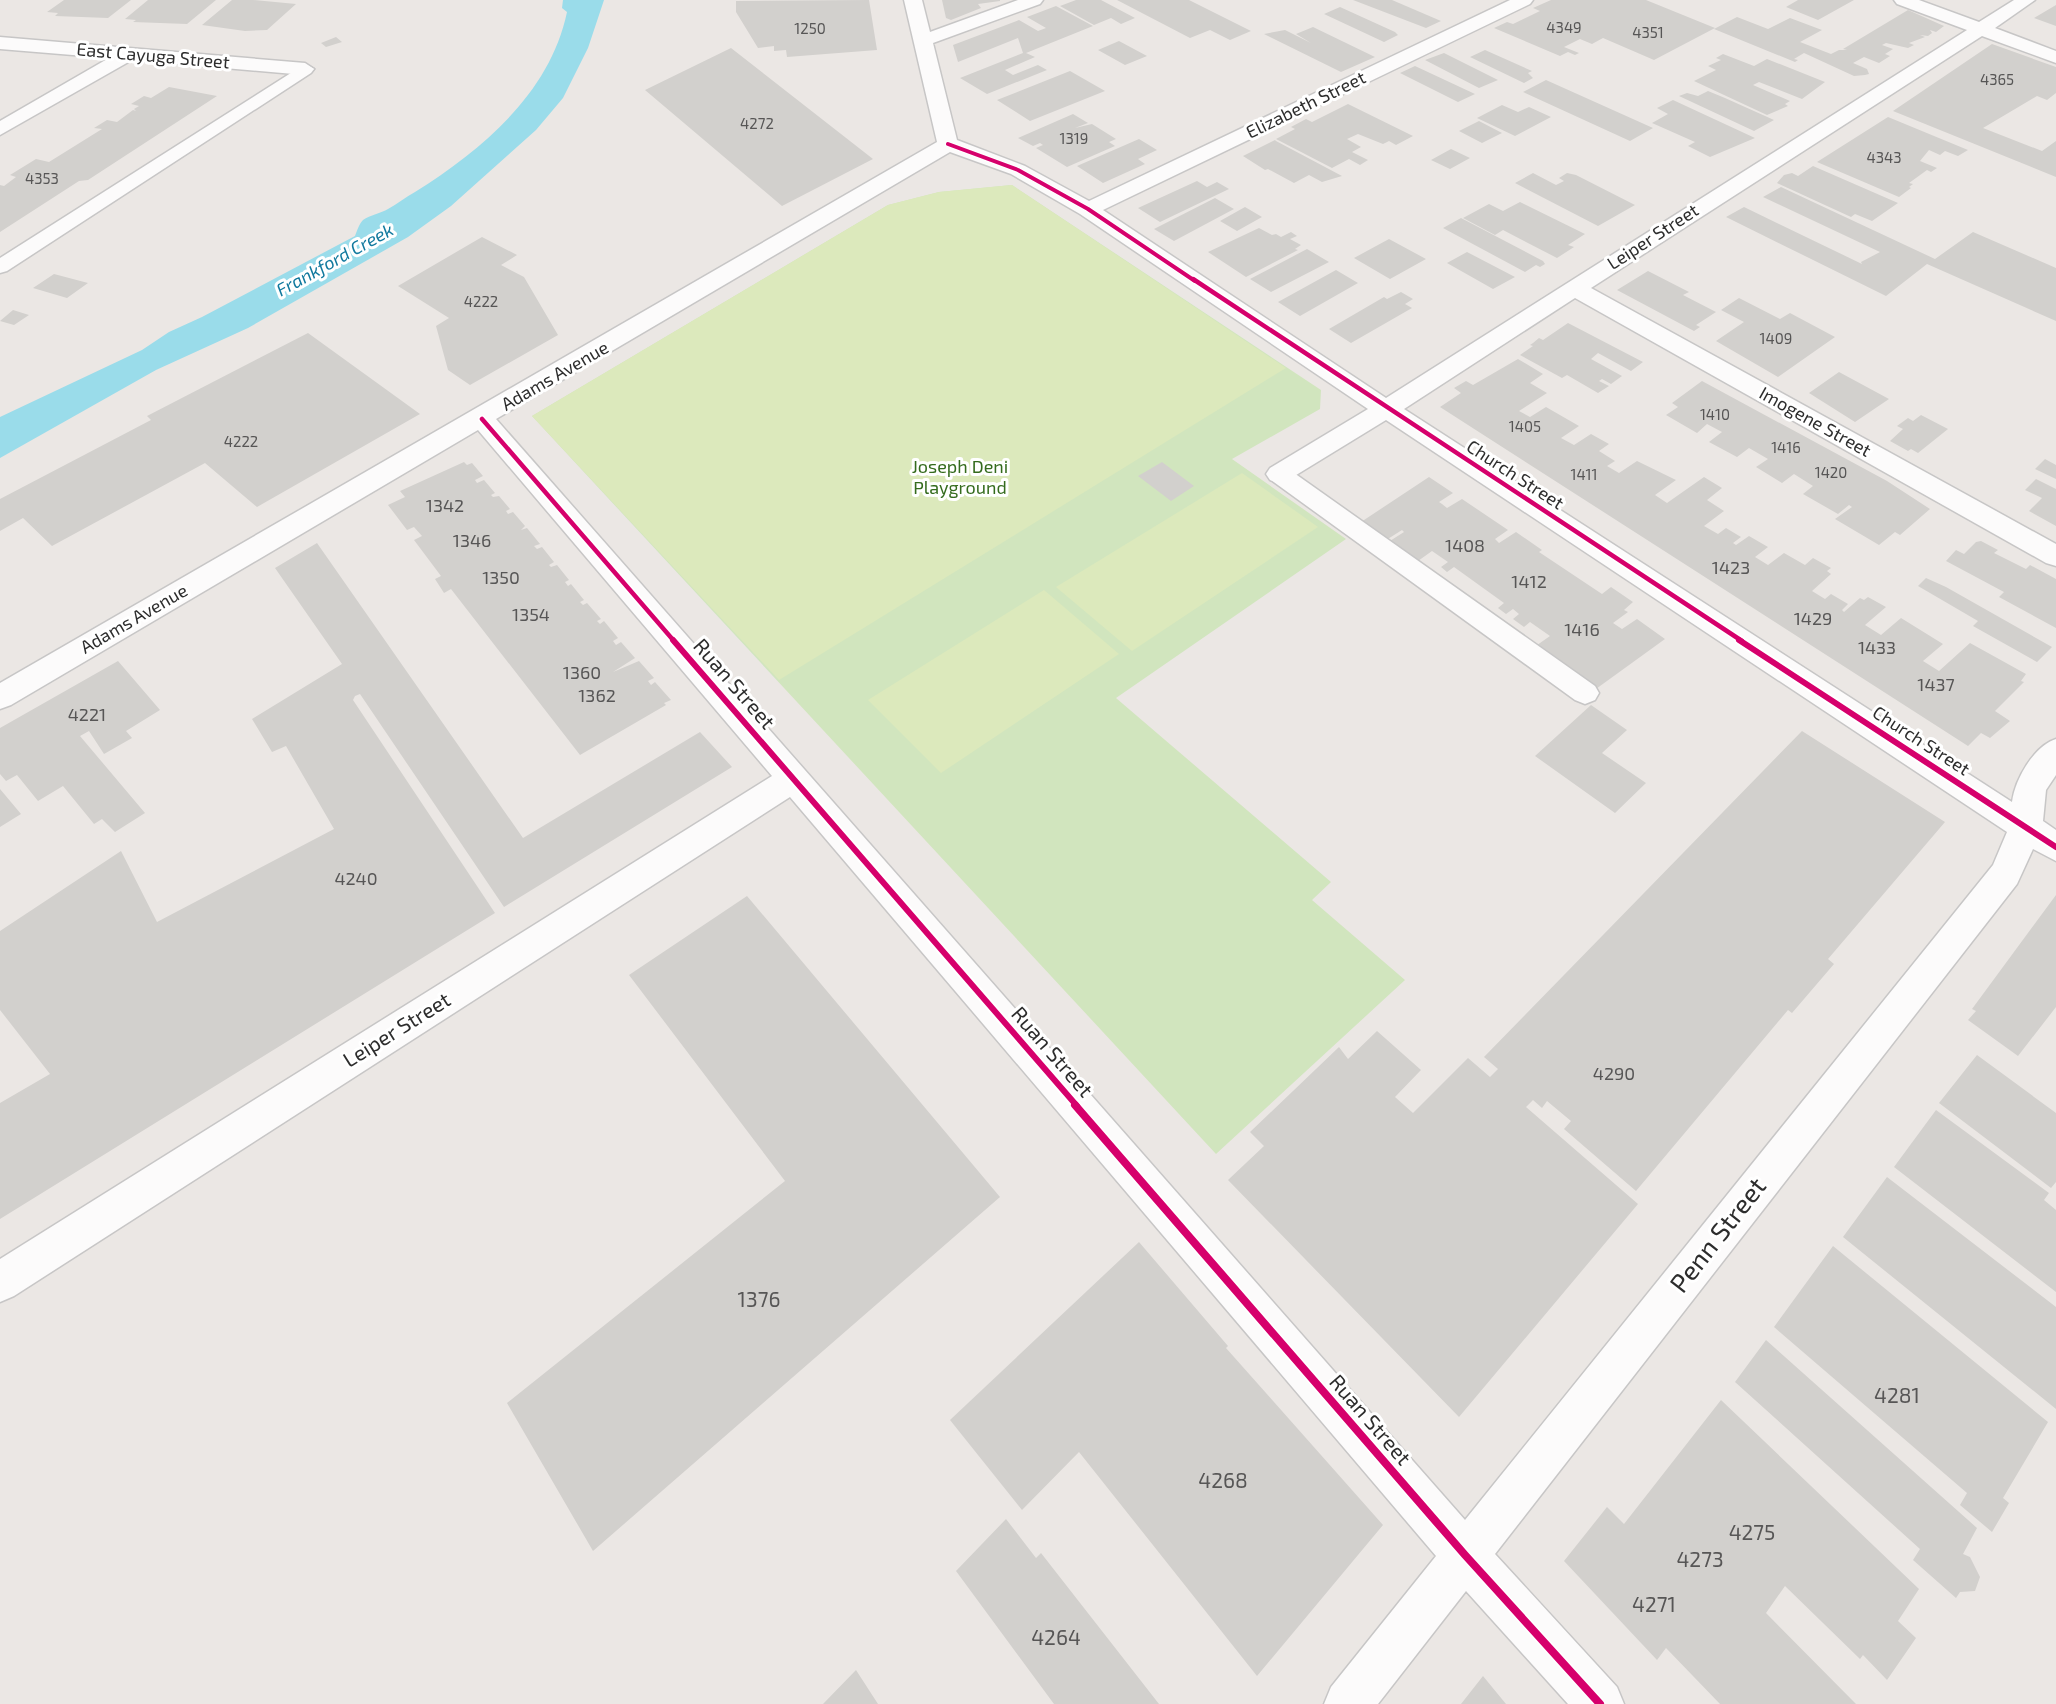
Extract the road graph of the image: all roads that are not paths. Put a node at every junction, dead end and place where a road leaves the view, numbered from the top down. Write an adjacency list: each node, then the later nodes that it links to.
1 (913, 0): 7 (street)
2 (1034, 0): 7 (street)
3 (1524, 0): 14 (street, Elizabeth Street)
4 (1903, 0): 6 (street)
5 (2026, 0): 6 (street, Leiper Street)
6 (1980, 28): 10 (street); 16 (street, Leiper Street)
7 (922, 41): 13 (street)
8 (0, 44): 9 (street, East Cayuga Street)
9 (129, 54): 11 (street, East Cayuga Street); 12 (street)
10 (2056, 57)
11 (305, 69): 15 (lane)
12 (0, 129)
13 (948, 144): 14 (street, Church Street); 18 (street, Adams Avenue)
14 (1088, 209): 17 (street, Church Street)
15 (0, 267)
16 (1574, 288): 17 (street, Leiper Street); 20 (street, Imogene Street)
17 (1386, 409): 19 (street, Leiper Street); 25 (street, Church Street)
18 (482, 419): 22 (street, Adams Avenue); 24 (street, Ruan Street)
19 (1279, 474): 21 (lane)
20 (2056, 556)
21 (1585, 693)
22 (0, 697)
23 (2056, 751): 25 (street, Penn Street)
24 (794, 778): 26 (street, Leiper Street); 27 (street, Ruan Street)
25 (2041, 837): 27 (street, Penn Street)
26 (0, 1282)
27 (1465, 1555): 28 (street, Penn Street); 29 (street, Ruan Street)
28 (1348, 1704)
29 (1600, 1704)

